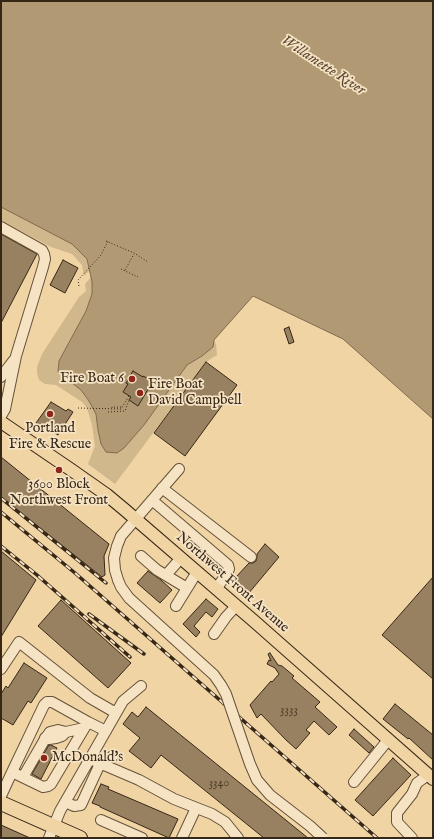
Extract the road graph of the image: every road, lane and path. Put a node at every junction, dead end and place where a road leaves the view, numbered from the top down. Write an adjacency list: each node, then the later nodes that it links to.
1 (1, 227): 8 (street)
2 (134, 253): 3 (path); 5 (path); 7 (path)
3 (148, 262)
4 (121, 269): 5 (path)
5 (125, 270): 6 (path)
6 (138, 277)
7 (79, 286)
8 (16, 356): 9 (street); 14 (street)
9 (1, 377)
10 (129, 396): 12 (path)
11 (129, 400): 13 (path)
12 (78, 408)
13 (108, 412)
14 (1, 416)
15 (1, 422): 19 (main road, Northwest Front Avenue)
16 (179, 469): 17 (street)
17 (162, 488): 18 (street); 21 (street)
18 (152, 500): 19 (street); 26 (street)
19 (136, 519): 22 (main road, Northwest Front Avenue); 53 (street, bridge)
20 (141, 556): 24 (street)
21 (251, 557)
22 (182, 558): 23 (main road, Northwest Front Avenue); 24 (street)
23 (197, 572): 25 (street); 26 (main road, Northwest Front Avenue)
24 (166, 575): 25 (street)
25 (187, 588): 27 (street)
26 (216, 589): 28 (main road, Northwest Front Avenue)
27 (176, 606)
28 (236, 606): 29 (street); 35 (main road, Northwest Front Avenue)
29 (214, 634)
30 (1, 669): 32 (street)
31 (141, 686): 32 (street)
32 (116, 713): 34 (street)
33 (86, 725): 34 (street); 39 (street); 40 (street); 40 (street)
34 (106, 731): 37 (street)
35 (388, 740): 41 (main road, Northwest Front Avenue); 42 (street)
36 (113, 756): 38 (street)
37 (90, 759): 38 (street); 44 (street)
38 (101, 763): 44 (street); 46 (street)
39 (12, 772): 40 (street); 43 (street)
40 (23, 777)
41 (431, 777): 54 (street)
42 (354, 782)
43 (1, 796)
44 (65, 802): 48 (street)
45 (1, 803): 48 (highway)
46 (196, 808): 51 (street); 52 (street)
47 (101, 820): 50 (street)
48 (51, 832): 49 (highway)
49 (77, 838)
50 (142, 838)
51 (182, 838)
52 (238, 838)
53 (323, 838)
54 (412, 838)

